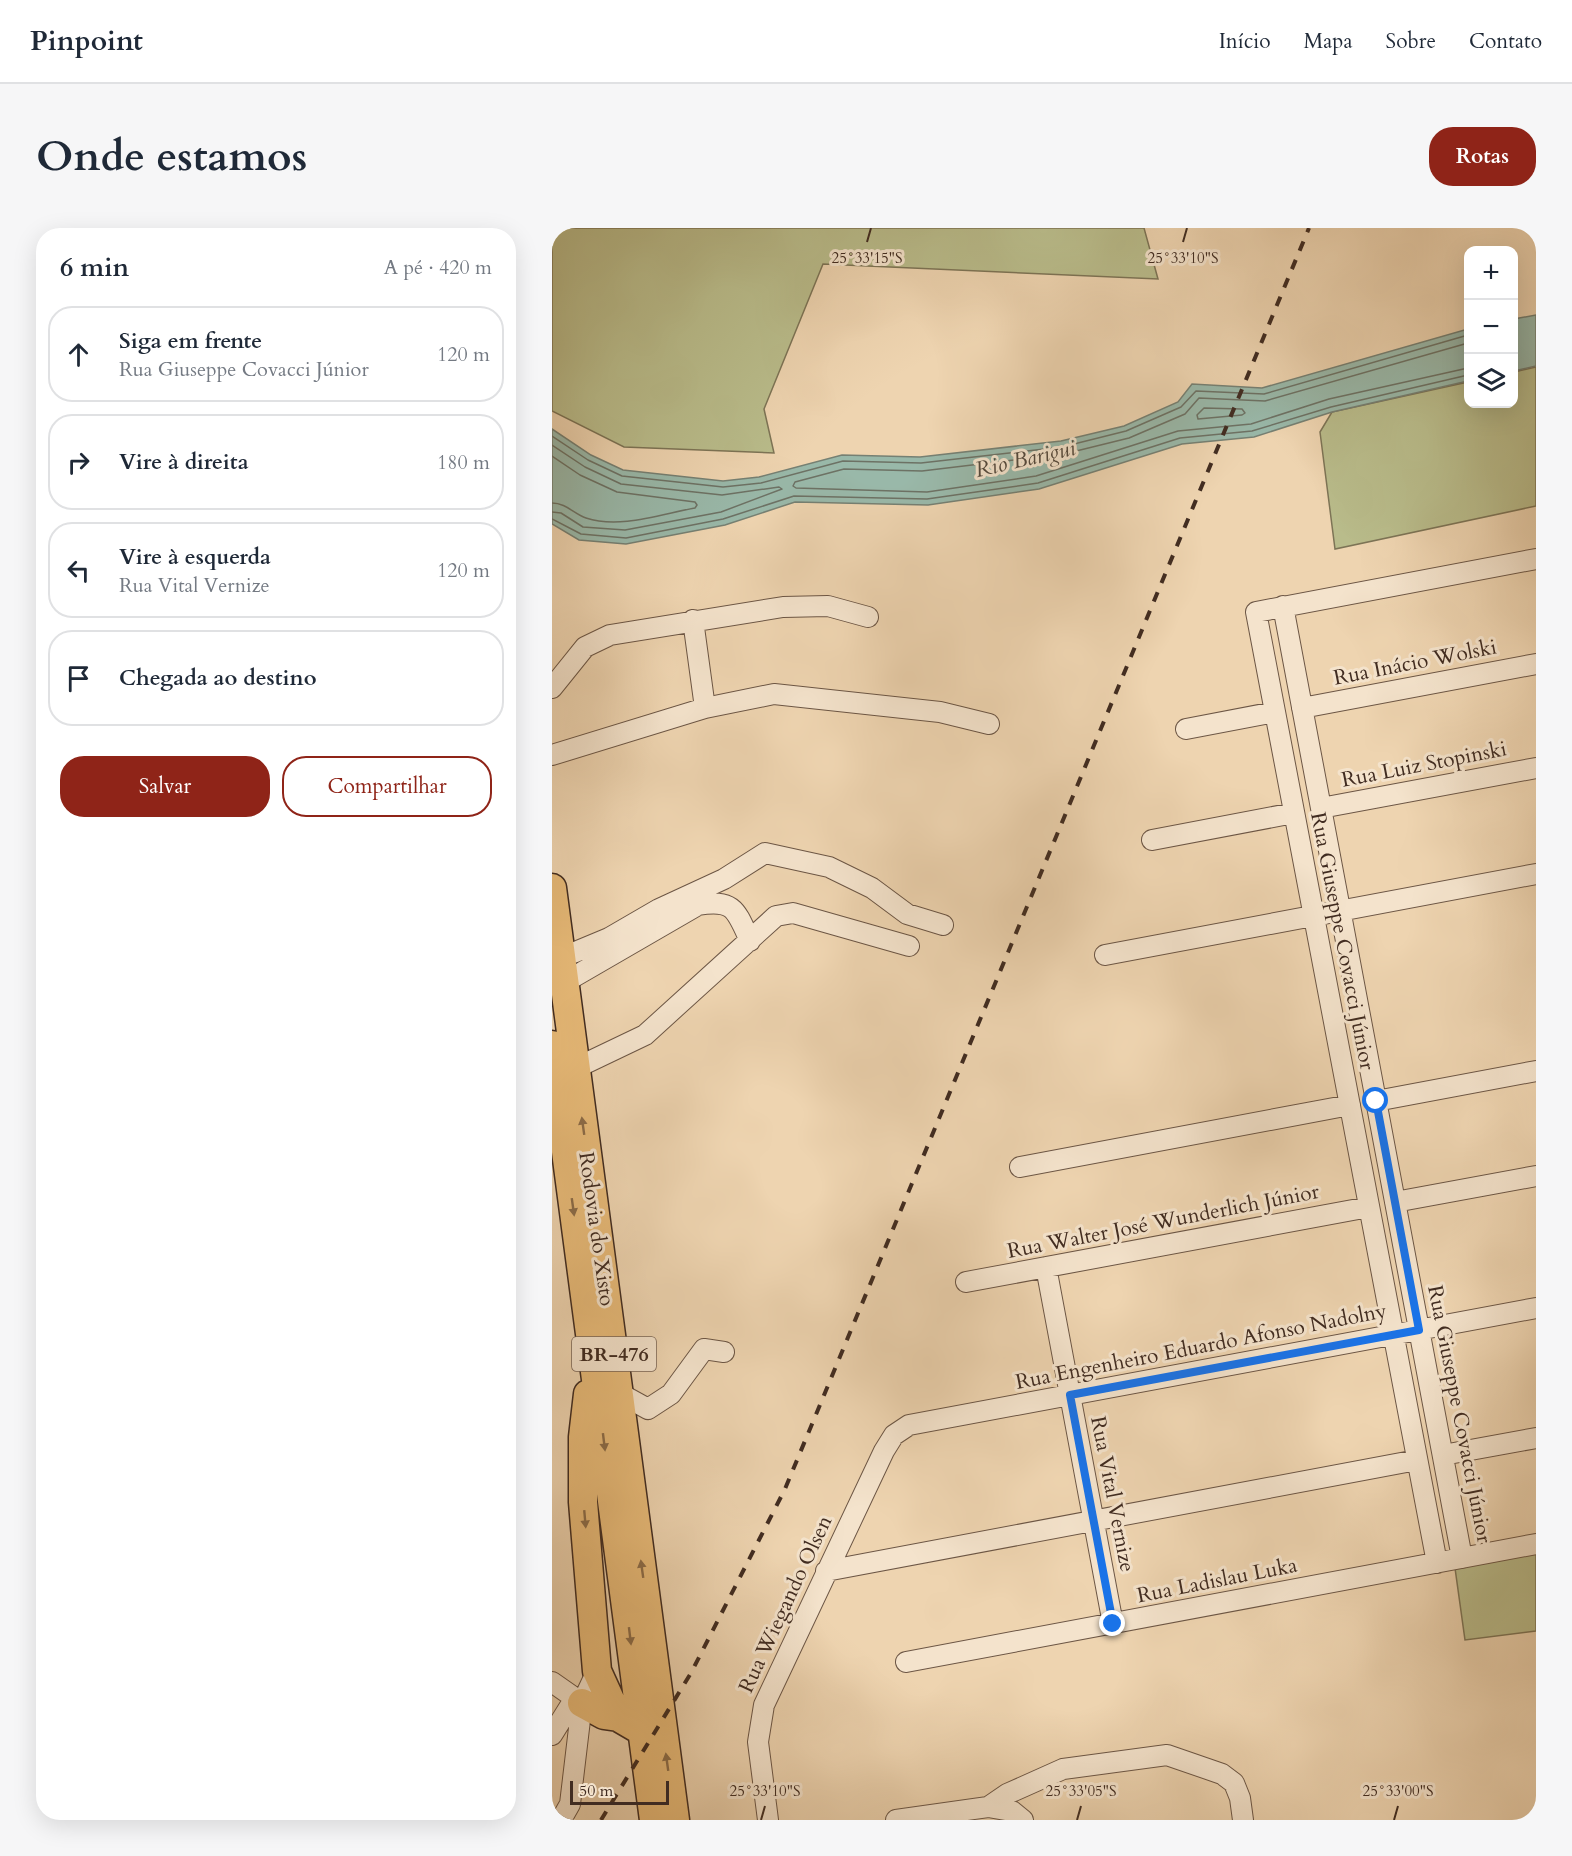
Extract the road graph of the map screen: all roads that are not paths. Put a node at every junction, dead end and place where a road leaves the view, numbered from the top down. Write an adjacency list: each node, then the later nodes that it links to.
1 (1536, 559): 2 (street)
2 (1283, 606): 8 (street, Rua Giuseppe Covacci Júnior); 9 (street, Rua Giuseppe Covacci Júnior)
3 (868, 617): 4 (street)
4 (693, 620): 6 (street); 7 (street)
5 (1536, 664): 8 (street, Rua Inácio Wolski)
6 (552, 688)
7 (705, 708): 10 (street); 12 (street)
8 (1302, 708): 14 (street, Rua Giuseppe Covacci Júnior)
9 (1275, 712): 11 (street); 15 (street, Rua Giuseppe Covacci Júnior)
10 (989, 724)
11 (1186, 729)
12 (552, 755)
13 (1536, 768): 14 (street, Rua Luiz Stopinski)
14 (1321, 808): 19 (street, Rua Giuseppe Covacci Júnior)
15 (1294, 813): 16 (street); 20 (street, Rua Giuseppe Covacci Júnior)
16 (1152, 840)
17 (1536, 874): 19 (street)
18 (552, 888): 25 (highway, Rodovia do Xisto / BR-476)
19 (1340, 910): 20 (street); 29 (street, Rua Giuseppe Covacci Júnior)
20 (1314, 915): 24 (street); 30 (street, Rua Giuseppe Covacci Júnior)
21 (943, 925): 25 (street)
22 (750, 941): 23 (street); 25 (street); 27 (street)
23 (909, 946)
24 (1105, 955)
25 (563, 970): 27 (highway, Rodovia do Xisto / BR-476)
26 (552, 1045): 41 (highway, Rodovia do Xisto / BR-476, one-way to 41)
27 (576, 1068): 42 (highway, Rodovia do Xisto / BR-476, one-way to 27)
28 (1536, 1071): 29 (street)
29 (1376, 1101): 33 (street, Rua Giuseppe Covacci Júnior)
30 (1350, 1105): 31 (street); 34 (street, Rua Giuseppe Covacci Júnior)
31 (1020, 1167)
32 (1536, 1176): 33 (street)
33 (1395, 1202): 38 (street, Rua Giuseppe Covacci Júnior)
34 (1369, 1207): 35 (street, Rua Walter José Wunderlich Júnior); 39 (street, Rua Giuseppe Covacci Júnior)
35 (1046, 1267): 36 (street, Rua Walter José Wunderlich Júnior); 43 (street, Rua Vital Vernize)
36 (966, 1282)
37 (1536, 1308): 38 (street, Rua Engenheiro Eduardo Afonso Nadolny)
38 (1419, 1330): 39 (street, Rua Engenheiro Eduardo Afonso Nadolny); 46 (street, Rua Giuseppe Covacci Júnior)
39 (1394, 1334): 43 (street, Rua Engenheiro Eduardo Afonso Nadolny); 47 (street, Rua Giuseppe Covacci Júnior)
40 (724, 1353): 42 (street)
41 (593, 1357): 55 (highway, one-way to 55); 59 (highway, Rodovia do Xisto / BR-476, one-way to 59)
42 (619, 1393): 64 (highway, Rodovia do Xisto / BR-476, one-way to 42)
43 (1070, 1395): 44 (street, Rua Engenheiro Eduardo Afonso Nadolny); 48 (street, Rua Vital Vernize)
44 (909, 1425): 52 (street, Rua Wiegando Olsen)
45 (1536, 1438): 46 (street)
46 (1443, 1455): 50 (street, Rua Giuseppe Covacci Júnior)
47 (1417, 1460): 48 (street); 51 (street, Rua Giuseppe Covacci Júnior)
48 (1094, 1521): 52 (street); 53 (street, Rua Vital Vernize)
49 (1536, 1544): 50 (street, Rua Ladislau Luka)
50 (1462, 1558): 51 (street, Rua Ladislau Luka)
51 (1437, 1563): 53 (street, Rua Ladislau Luka)
52 (826, 1571): 65 (street, Rua Wiegando Olsen)
53 (1113, 1624): 54 (street, Rua Ladislau Luka)
54 (906, 1662)
55 (597, 1671): 57 (street); 58 (highway)
56 (552, 1683): 57 (street)
57 (578, 1700): 58 (highway); 60 (street); 62 (street)
58 (618, 1717): 59 (highway)
59 (642, 1731): 63 (highway, Rodovia do Xisto / BR-476)
60 (552, 1735)
61 (988, 1807): 66 (street); 67 (street); 68 (street)
62 (561, 1820)
63 (654, 1820)
64 (675, 1820)
65 (768, 1820)
66 (896, 1820)
67 (1023, 1820)
68 (1243, 1820)

